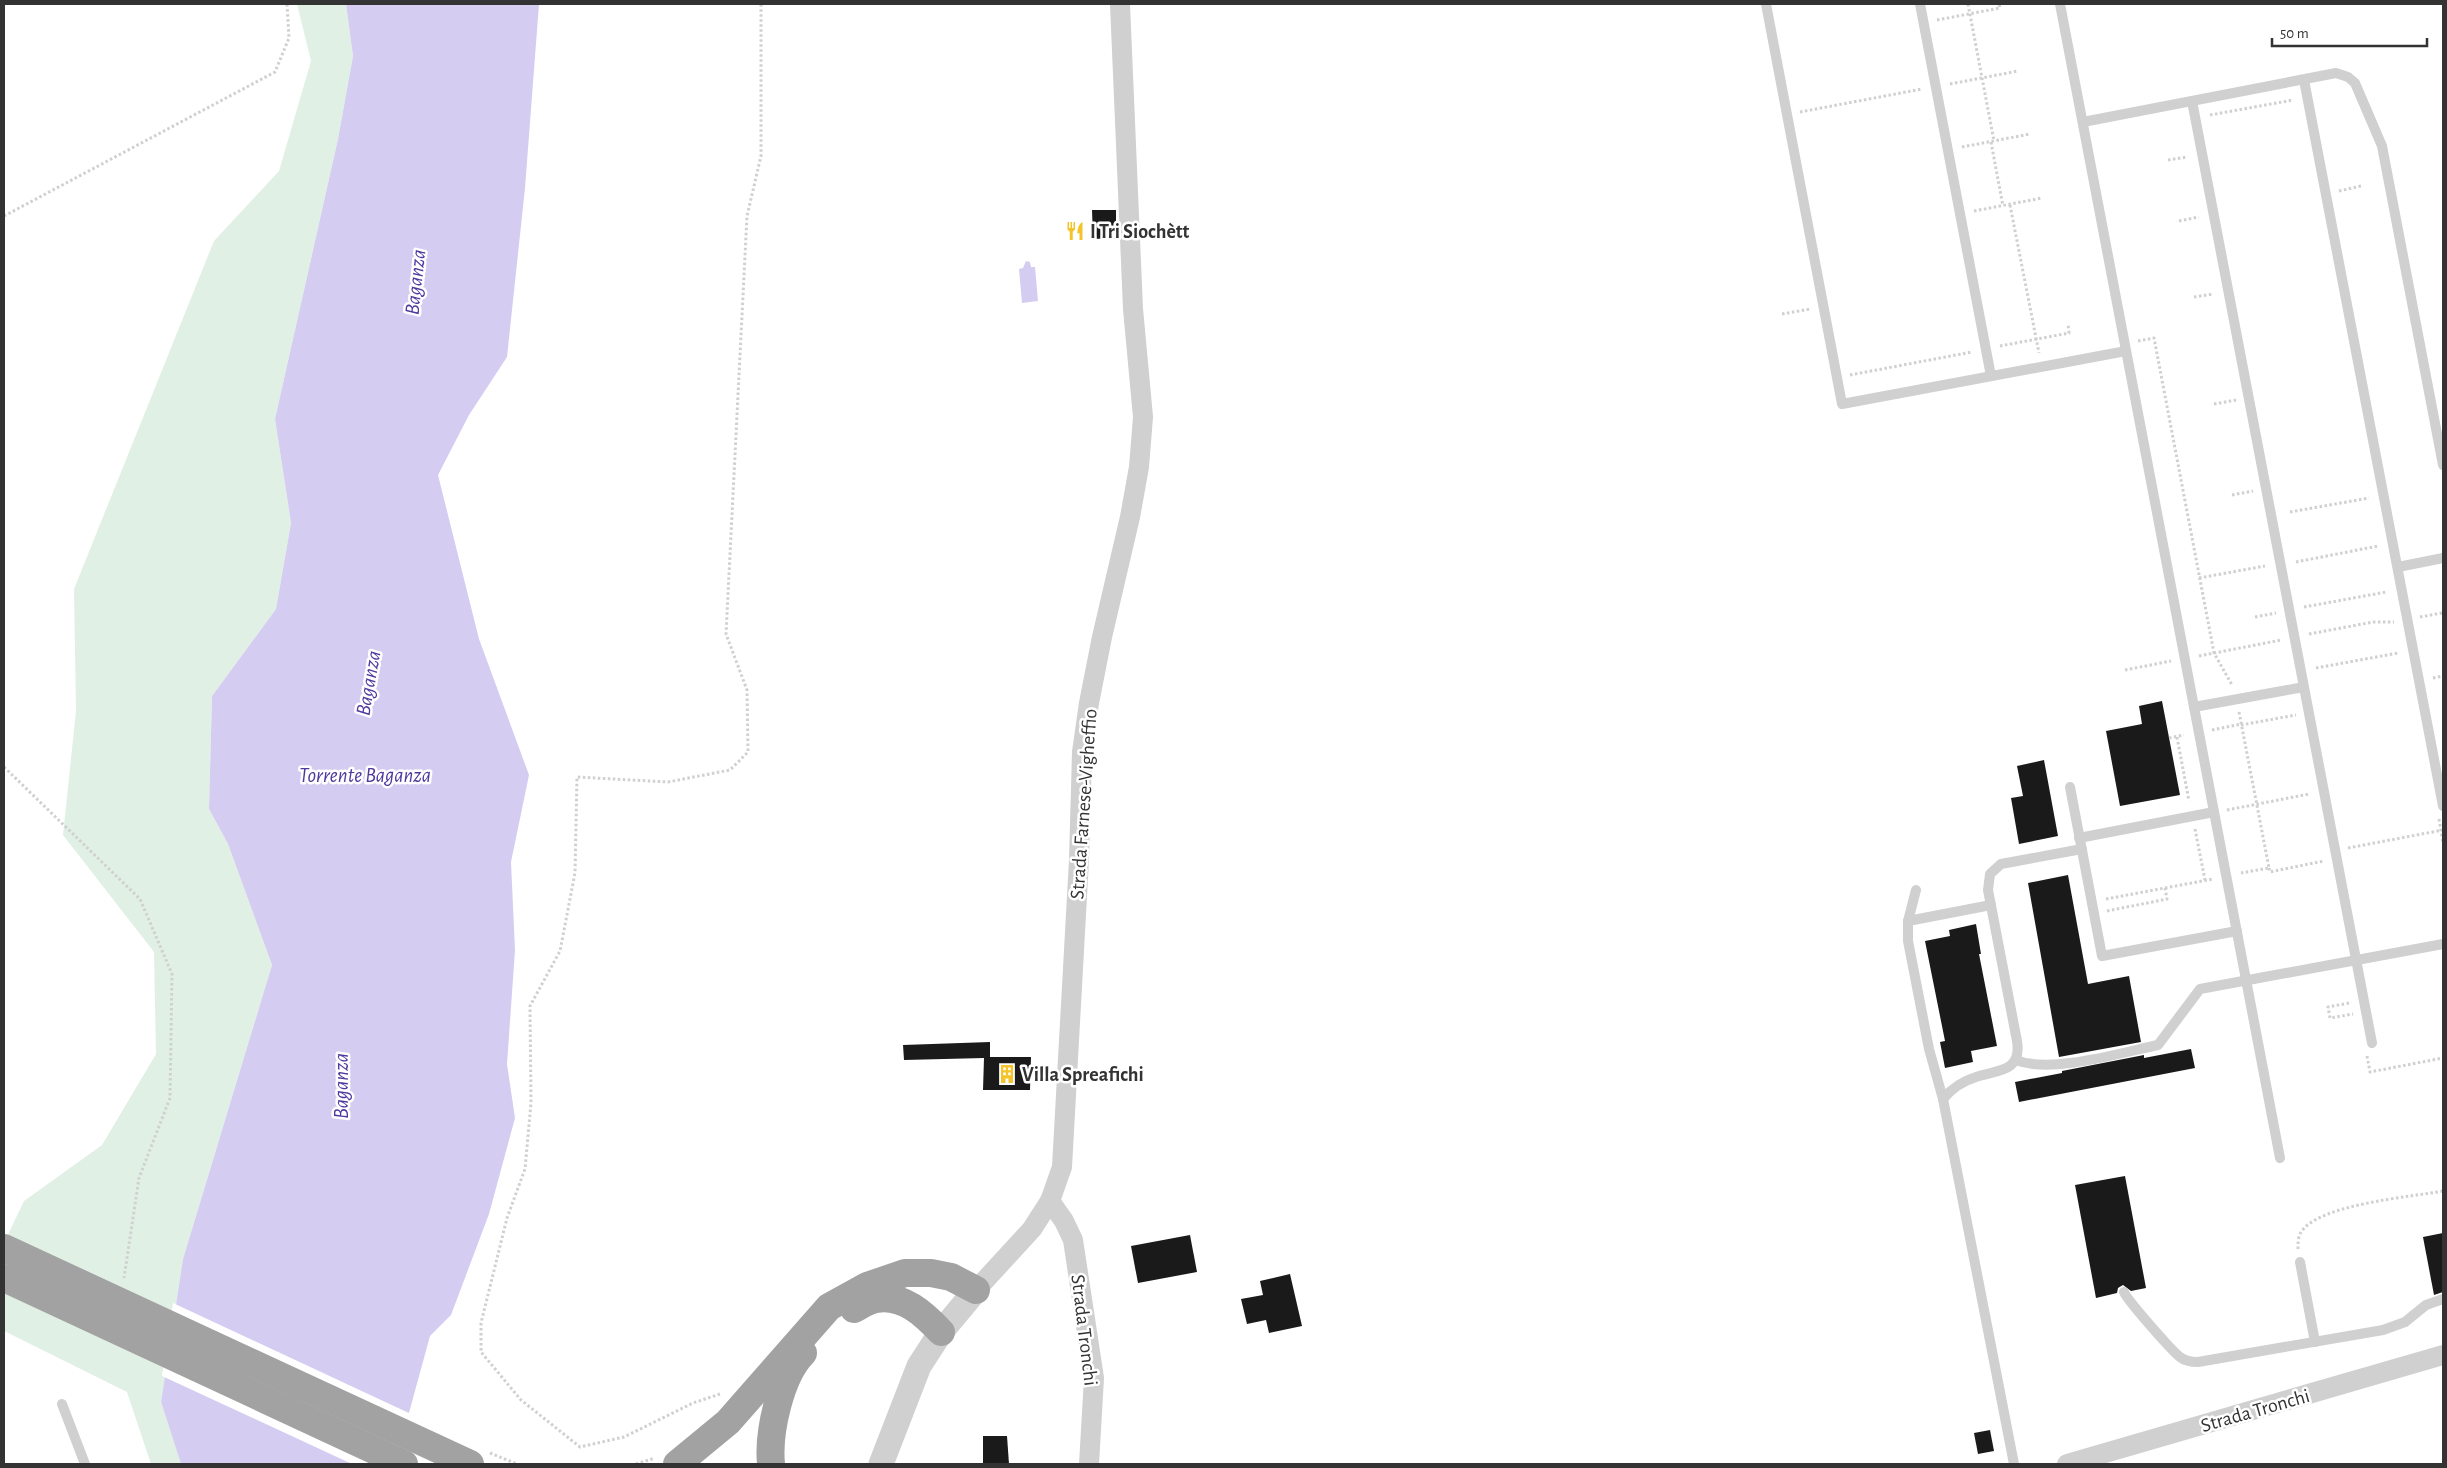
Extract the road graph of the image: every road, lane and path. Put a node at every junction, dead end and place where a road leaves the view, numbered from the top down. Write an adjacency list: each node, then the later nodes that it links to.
1 (287, 4): 28 (path)
2 (761, 4): 96 (path)
3 (1120, 4): 85 (street, Strada Farnese-Vigheffio)
4 (1766, 4): 39 (lane)
5 (1920, 4): 10 (lane)
6 (1968, 4): 9 (path)
7 (1999, 4): 9 (path)
8 (2060, 4): 17 (lane)
9 (1969, 14): 10 (path); 12 (path)
10 (1924, 22): 14 (lane)
11 (2018, 70): 12 (path)
12 (1982, 78): 14 (path); 19 (path)
13 (2304, 80): 15 (lane); 42 (lane); 45 (lane)
14 (1936, 86): 16 (path); 36 (lane)
15 (2192, 101): 17 (lane); 47 (lane)
16 (1792, 114)
17 (2083, 122): 37 (lane)
18 (2030, 134): 19 (path)
19 (1992, 142): 20 (path); 26 (path)
20 (1958, 148)
21 (2195, 155): 22 (path)
22 (2168, 160)
23 (2362, 186): 24 (path)
24 (2334, 192)
25 (2042, 198): 26 (path)
26 (2003, 206): 27 (path)
27 (1965, 213)
28 (4, 216)
29 (2207, 216): 30 (path)
30 (2179, 221)
31 (2221, 292): 32 (path)
32 (2194, 297)
33 (1815, 308): 34 (path)
34 (1782, 314)
35 (2068, 324): 36 (path)
36 (1986, 349): 38 (lane); 39 (path)
37 (2126, 350): 38 (lane); 56 (lane)
38 (1991, 376): 39 (lane)
39 (1836, 378)
40 (2241, 399): 41 (path)
41 (2214, 404)
42 (2443, 465)
43 (2259, 490): 44 (path)
44 (2232, 495)
45 (2393, 543): 47 (path); 48 (lane)
46 (2443, 558): 48 (lane)
47 (2280, 565): 49 (path); 51 (lane)
48 (2398, 567): 62 (lane)
49 (2200, 578)
50 (2394, 590): 51 (path)
51 (2289, 610): 52 (path); 54 (lane)
52 (2254, 617)
53 (2406, 651): 54 (path)
54 (2301, 671): 55 (lane)
55 (2304, 687): 56 (lane); 61 (lane)
56 (2194, 707): 63 (lane)
57 (2302, 714): 58 (path)
58 (2241, 725)
59 (4, 767): 90 (path)
60 (2070, 787): 65 (lane)
61 (2324, 791): 63 (path); 67 (lane)
62 (2443, 806)
63 (2214, 812): 65 (lane); 74 (lane)
64 (2443, 830): 67 (path)
65 (2080, 838): 66 (lane)
66 (2082, 849): 71 (lane); 72 (lane)
67 (2332, 855): 68 (path); 76 (lane)
68 (2269, 868)
69 (2164, 888): 72 (path)
70 (1916, 890): 73 (lane)
71 (1991, 905): 73 (lane); 81 (lane)
72 (2094, 913): 74 (lane)
73 (1908, 921): 82 (lane)
74 (2237, 931): 77 (lane)
75 (2443, 944): 76 (lane)
76 (2356, 960): 77 (lane); 80 (lane)
77 (2246, 980): 81 (lane); 83 (lane)
78 (2356, 1002): 79 (path)
79 (2358, 1013)
80 (2372, 1043)
81 (2016, 1060): 82 (lane)
82 (1943, 1099): 105 (lane)
83 (2280, 1158)
84 (2443, 1191): 87 (path)
85 (1050, 1201): 89 (street, Strada Farnese-Vigheffio); 104 (street, Strada Tronchi)
86 (4, 1248): 90 (highway)
87 (2300, 1262): 94 (lane)
88 (4, 1278): 100 (highway)
89 (976, 1290): 93 (street, Strada Farnese-Vigheffio); 101 (highway)
90 (121, 1292): 98 (highway)
91 (2124, 1292): 94 (lane)
92 (2443, 1299): 94 (lane)
93 (941, 1332): 102 (highway); 103 (street, Strada Farnese-Vigheffio)
94 (2315, 1342)
95 (2443, 1355): 106 (street, Strada Tronchi)
96 (719, 1393)
97 (62, 1404): 99 (lane)
98 (462, 1461)
99 (85, 1464)
100 (404, 1464)
101 (677, 1464)
102 (771, 1464)
103 (881, 1464)
104 (1090, 1464)
105 (2014, 1464)
106 (2067, 1464)

